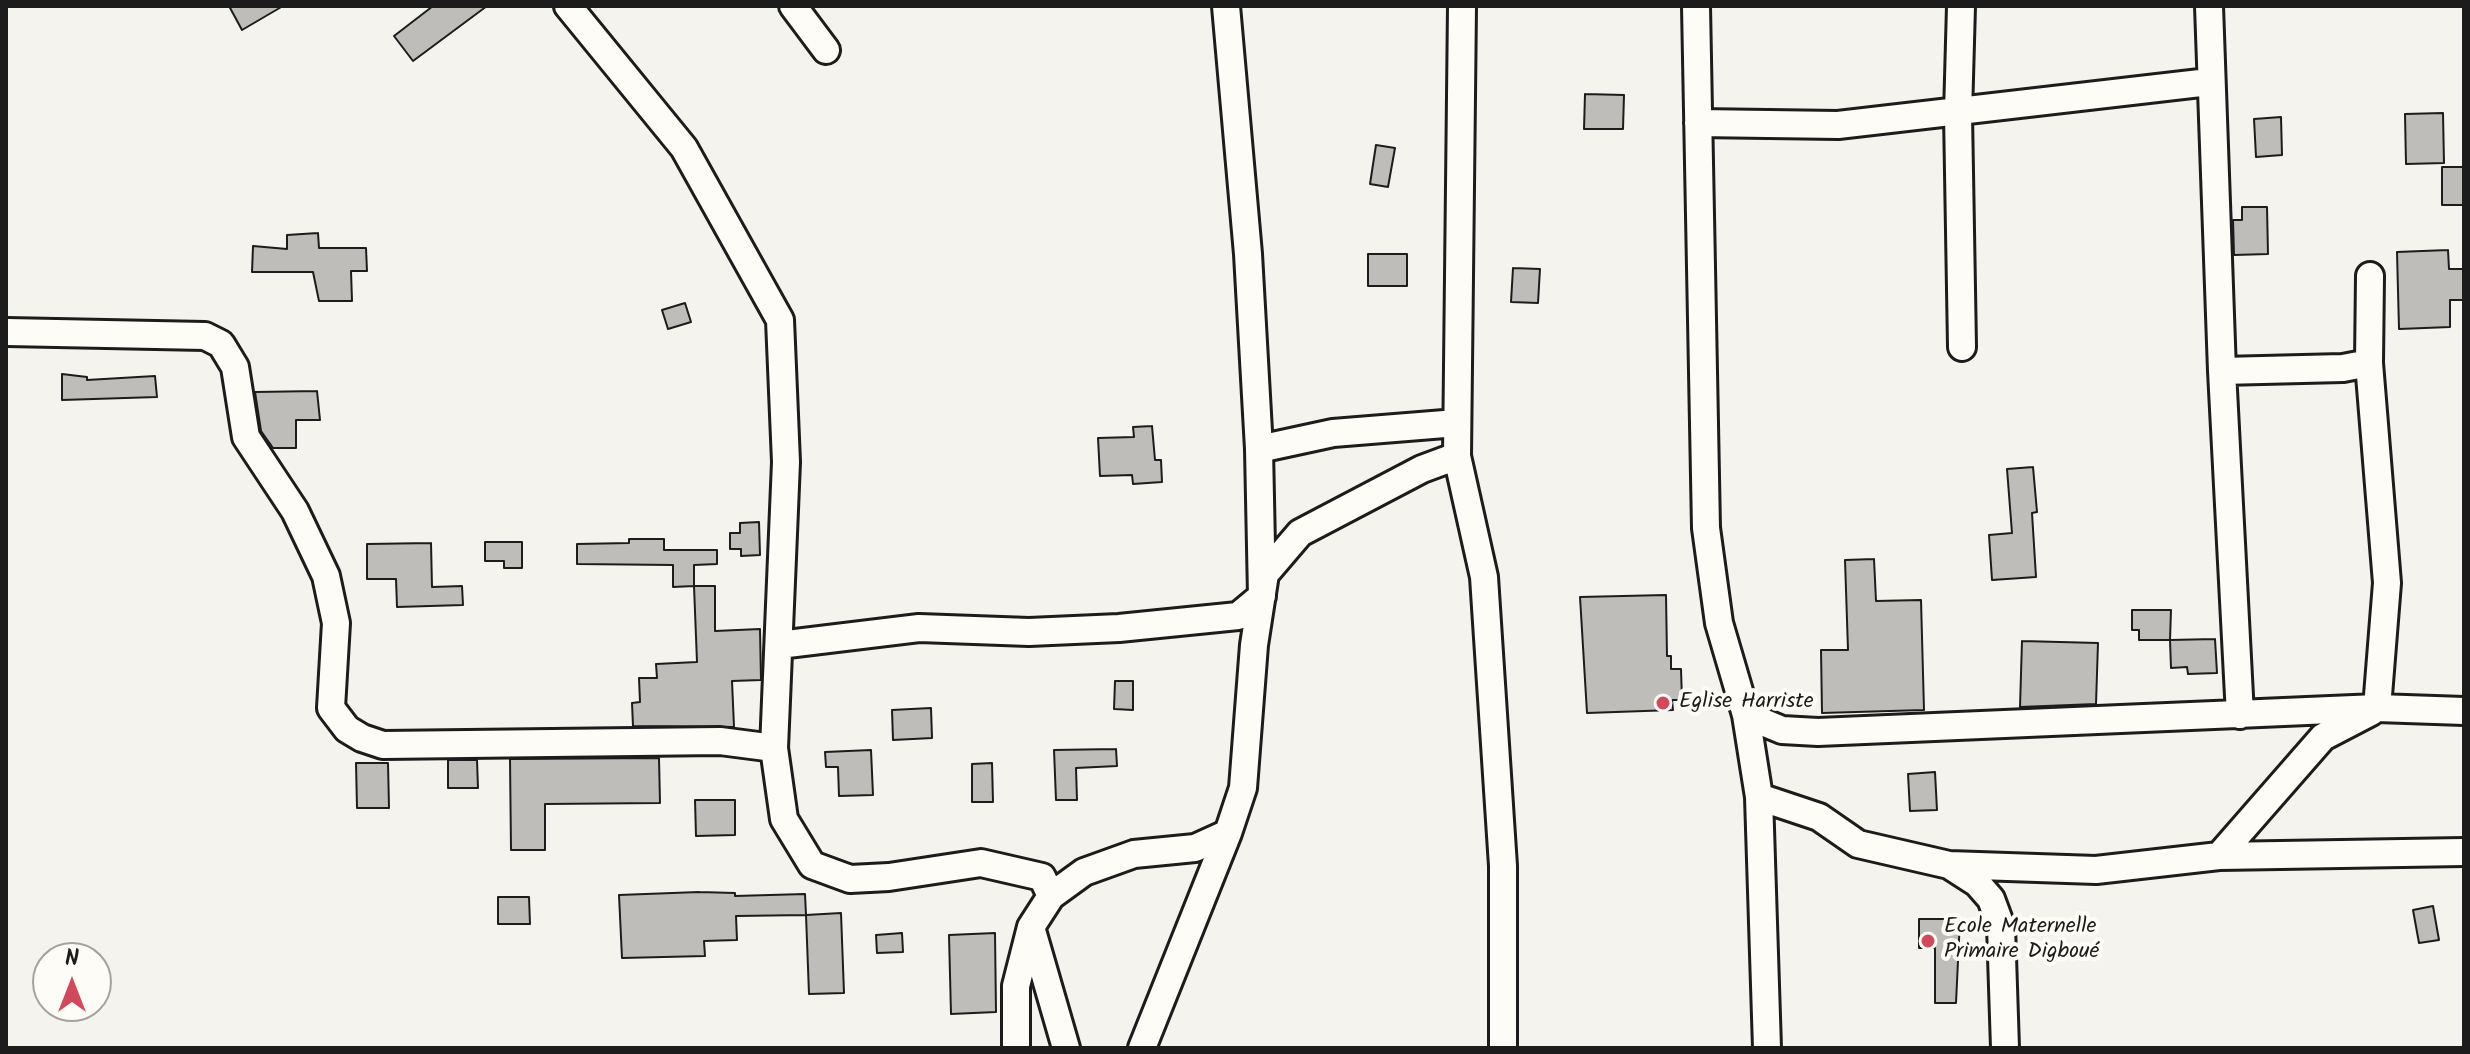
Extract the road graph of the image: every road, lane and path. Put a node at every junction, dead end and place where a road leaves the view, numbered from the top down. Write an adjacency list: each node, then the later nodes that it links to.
1 (568, 6): 21 (street)
2 (793, 6): 8 (street)
3 (1226, 6): 18 (street)
4 (1462, 6): 17 (street)
5 (1696, 6): 11 (street)
6 (1961, 6): 10 (street)
7 (2209, 6): 9 (street)
8 (826, 50)
9 (2209, 82): 10 (street); 16 (street)
10 (1958, 114): 11 (street); 14 (street)
11 (1698, 123): 24 (street)
12 (2370, 276): 15 (street)
13 (7, 332): 26 (street)
14 (1962, 347)
15 (2369, 363): 16 (street); 22 (street)
16 (2222, 371): 25 (street)
17 (1457, 423): 18 (street); 19 (street)
18 (1259, 449): 20 (street)
19 (1457, 456): 20 (street); 37 (street)
20 (1262, 596): 21 (street); 28 (street)
21 (779, 645): 26 (street)
22 (2377, 708): 23 (street); 25 (street); 30 (street)
23 (2464, 711)
24 (1746, 715): 25 (street); 27 (street)
25 (2240, 715)
26 (774, 748): 32 (street)
27 (1759, 797): 31 (street); 38 (street)
28 (1228, 833): 32 (street); 36 (street)
29 (2464, 852): 30 (street)
30 (2219, 856): 31 (street)
31 (1949, 865): 39 (street)
32 (1051, 896): 33 (street)
33 (1031, 927): 34 (street); 35 (street)
34 (1016, 1048)
35 (1066, 1048)
36 (1142, 1048)
37 (1503, 1048)
38 (1767, 1048)
39 (2005, 1048)

